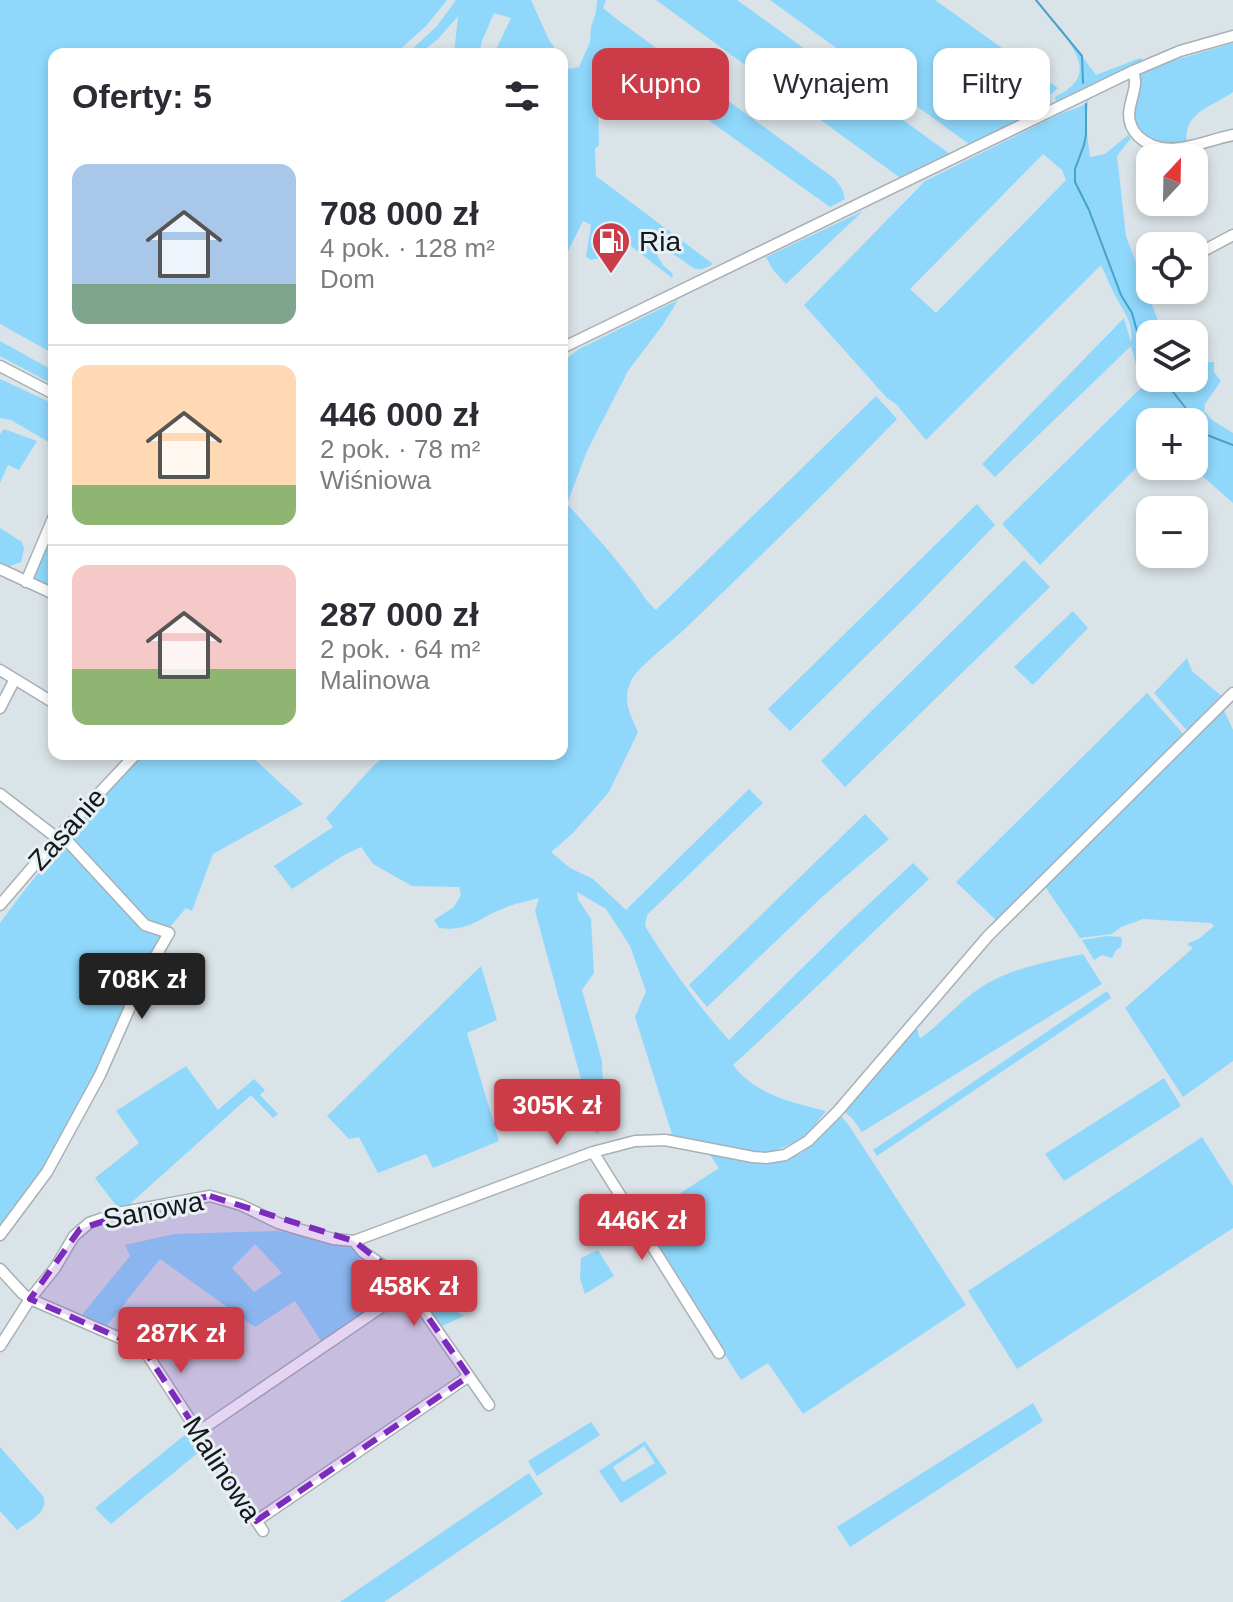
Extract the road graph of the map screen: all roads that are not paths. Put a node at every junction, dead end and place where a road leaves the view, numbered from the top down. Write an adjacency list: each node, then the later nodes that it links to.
1 (1233, 36): 2 (street)
2 (1133, 71): 3 (street); 6 (street)
3 (1233, 135)
4 (1233, 235): 5 (street)
5 (1208, 248)
6 (568, 345)
7 (0, 366): 8 (street)
8 (48, 391)
9 (48, 530): 11 (street)
10 (0, 569): 11 (street)
11 (26, 582): 12 (street)
12 (48, 591)
13 (0, 670): 14 (street)
14 (15, 679): 16 (street); 17 (street)
15 (1233, 693): 22 (street)
16 (48, 699)
17 (0, 708)
18 (130, 760): 20 (street, Zasanie)
19 (0, 794): 20 (street)
20 (59, 836): 21 (street, Zasanie); 23 (street)
21 (0, 905)
22 (593, 1152): 24 (street); 29 (street)
23 (0, 1235)
24 (354, 1241): 26 (street); 27 (street, Sanowa)
25 (0, 1269): 27 (street)
26 (408, 1289): 30 (street); 32 (street)
27 (30, 1299): 28 (street, Sanowa); 32 (street, Malinowa)
28 (0, 1346)
29 (719, 1353)
30 (469, 1376): 31 (street); 33 (street)
31 (489, 1405)
32 (198, 1432): 33 (street, Malinowa)
33 (256, 1521): 34 (street, Malinowa)
34 (263, 1531)

